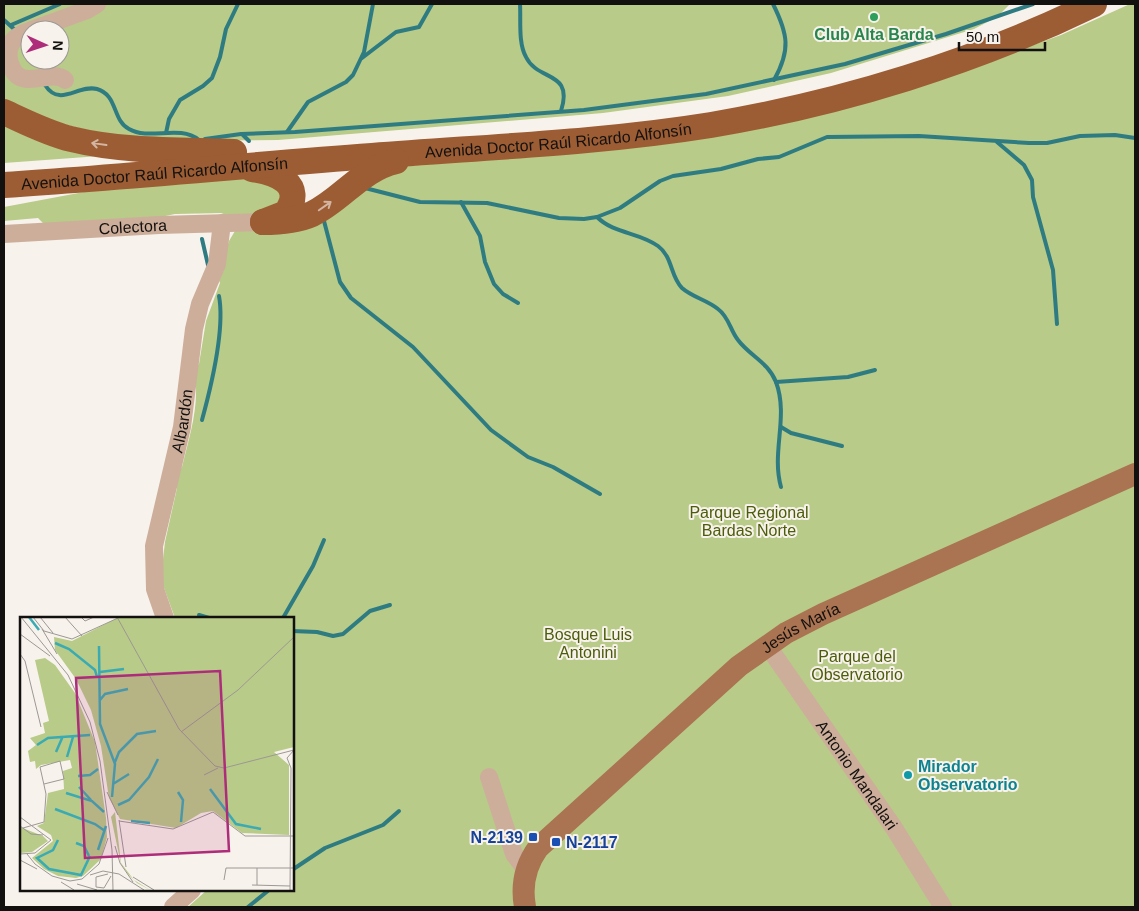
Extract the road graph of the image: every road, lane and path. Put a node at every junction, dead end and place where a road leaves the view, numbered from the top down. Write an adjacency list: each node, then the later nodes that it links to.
1 (97, 4): 4 (street)
2 (1061, 4): 9 (highway, Avenida Doctor Raúl Ricardo Alfonsín)
3 (1094, 4): 8 (highway, Avenida Doctor Raúl Ricardo Alfonsín)
4 (59, 20)
5 (20, 35): 6 (street)
6 (64, 80)
7 (4, 112): 9 (highway, one-way to 7)
8 (443, 150): 9 (highway, Avenida Doctor Raúl Ricardo Alfonsín); 14 (highway, one-way to 8)
9 (231, 159): 10 (highway, Avenida Doctor Raúl Ricardo Alfonsín); 11 (highway, Avenida Doctor Raúl Ricardo Alfonsín); 14 (highway)
10 (4, 171)
11 (131, 175): 12 (highway, Avenida Doctor Raúl Ricardo Alfonsín); 13 (highway)
12 (4, 185)
13 (4, 203)
14 (263, 222): 15 (street, Colectora)
15 (222, 223): 16 (street, Colectora); 18 (street, Albardón)
16 (4, 234)
17 (1135, 474): 19 (main road, Jesús María)
18 (166, 617)
19 (767, 645): 21 (main road, Jesús María); 25 (street, Antonio Mandalari)
20 (489, 777): 21 (street)
21 (526, 870): 24 (main road)
22 (191, 891): 23 (street)
23 (172, 907)
24 (525, 907)
25 (942, 907)

